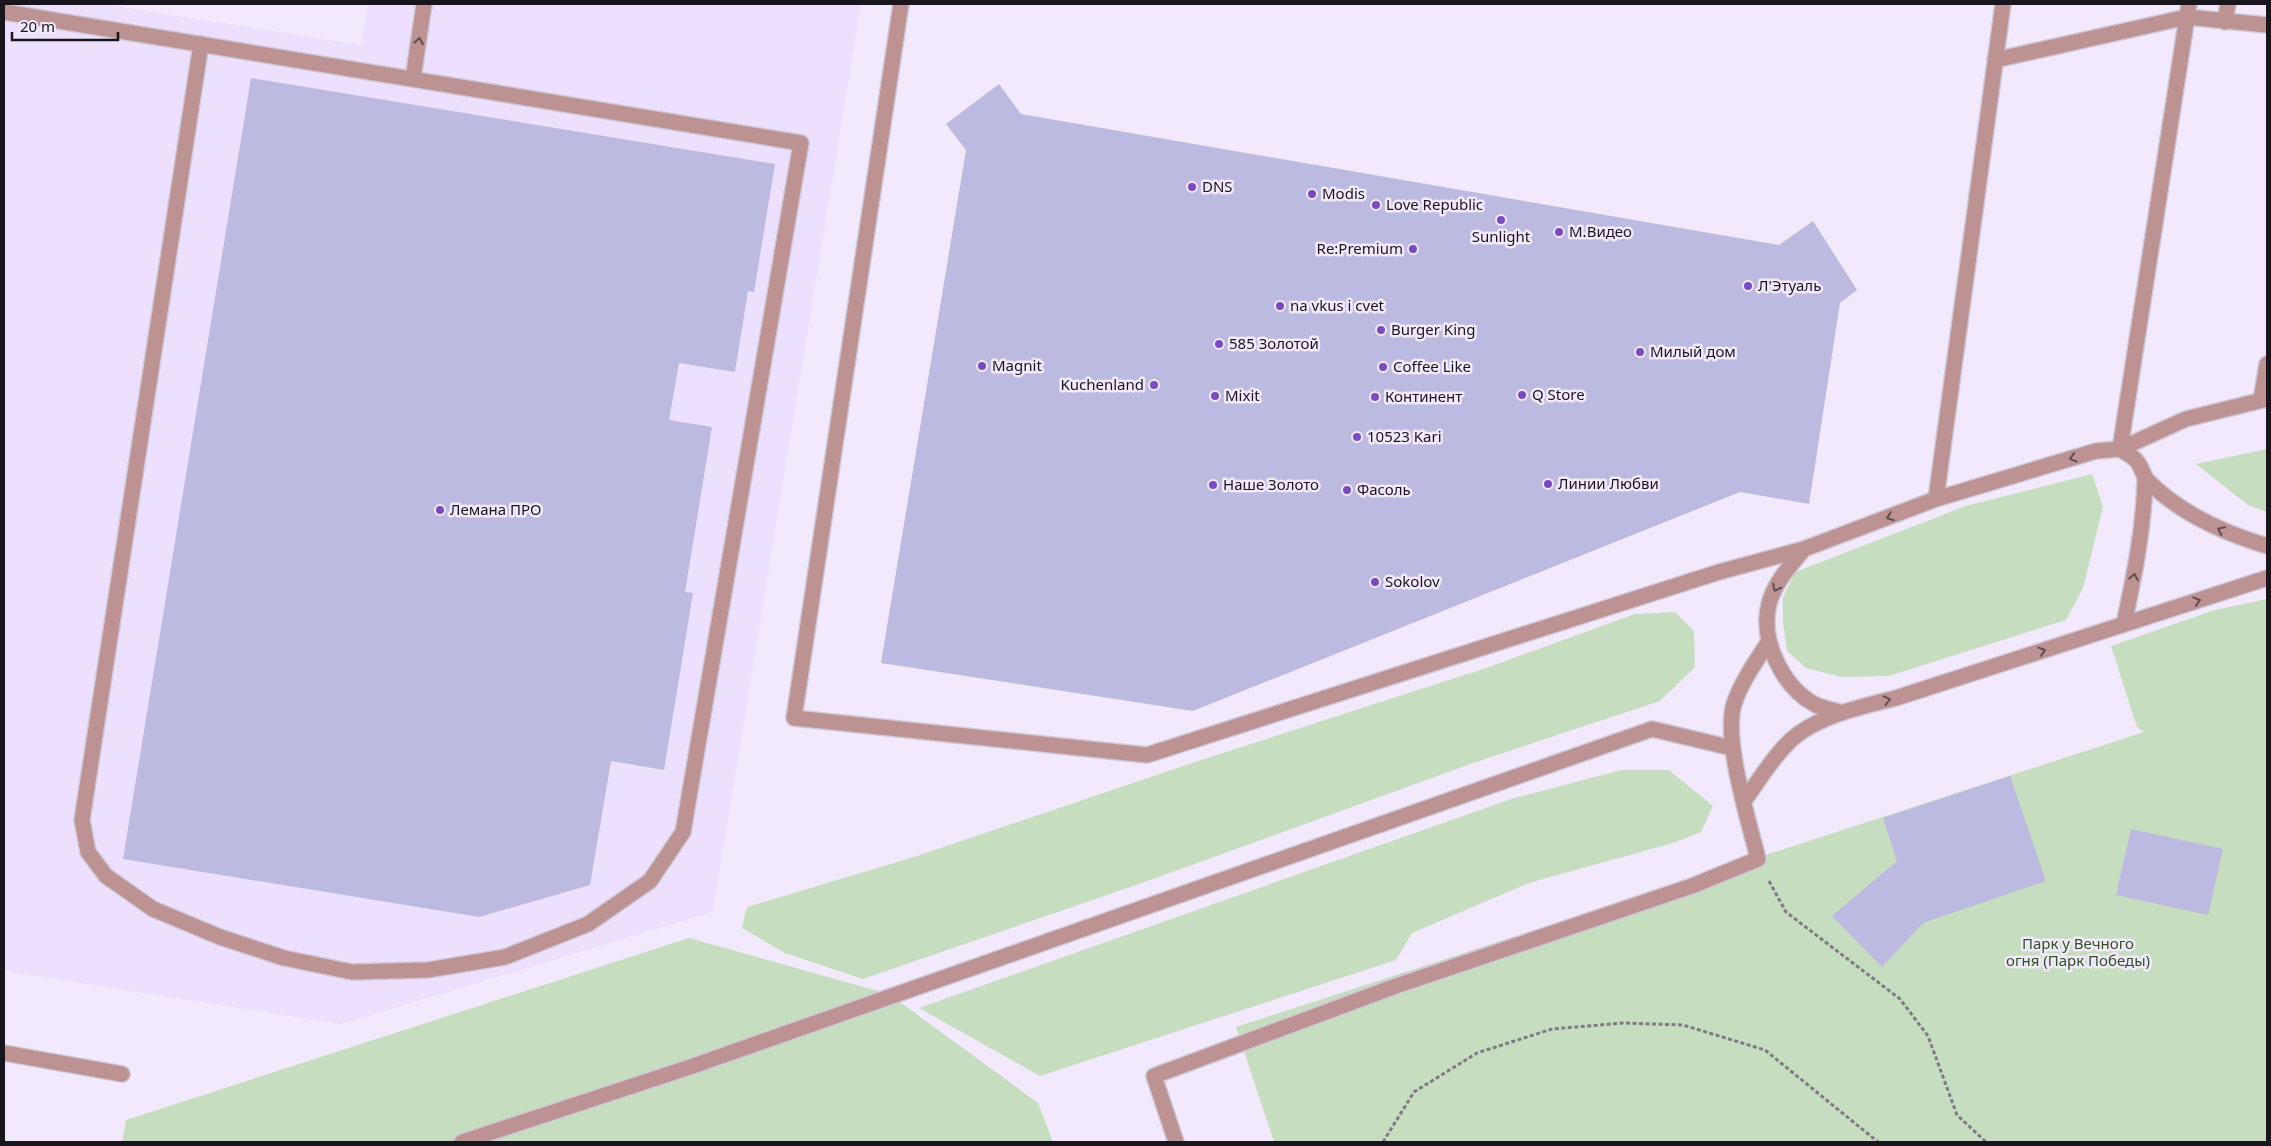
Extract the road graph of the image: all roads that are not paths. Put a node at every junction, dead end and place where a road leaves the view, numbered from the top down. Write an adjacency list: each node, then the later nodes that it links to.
1 (424, 4): 11 (lane, one-way to 1)
2 (901, 4): 18 (lane)
3 (2003, 4): 10 (lane)
4 (2228, 4): 7 (lane)
5 (2188, 10): 7 (lane); 10 (lane); 14 (lane)
6 (4, 12): 9 (lane)
7 (2225, 22): 8 (lane)
8 (2267, 26)
9 (201, 44): 11 (lane); 11 (lane)
10 (1995, 60): 16 (lane)
11 (413, 79)
12 (2267, 364): 13 (lane)
13 (2264, 400): 14 (lane)
14 (2120, 449): 15 (lane); 16 (lane, one-way to 16)
15 (2145, 479): 17 (lane, one-way to 15); 20 (lane, one-way to 15)
16 (1936, 499): 18 (lane, one-way to 18)
17 (2267, 546)
18 (1804, 549): 21 (lane, one-way to 21)
19 (2267, 578): 20 (lane, one-way to 19)
20 (2124, 624): 22 (lane, one-way to 20)
21 (1769, 641): 22 (lane); 23 (lane)
22 (1840, 712): 24 (lane)
23 (1732, 748): 24 (lane); 27 (lane)
24 (1744, 801): 28 (lane)
25 (4, 1053): 26 (lane)
26 (122, 1074)
27 (462, 1142)
28 (1176, 1142)

